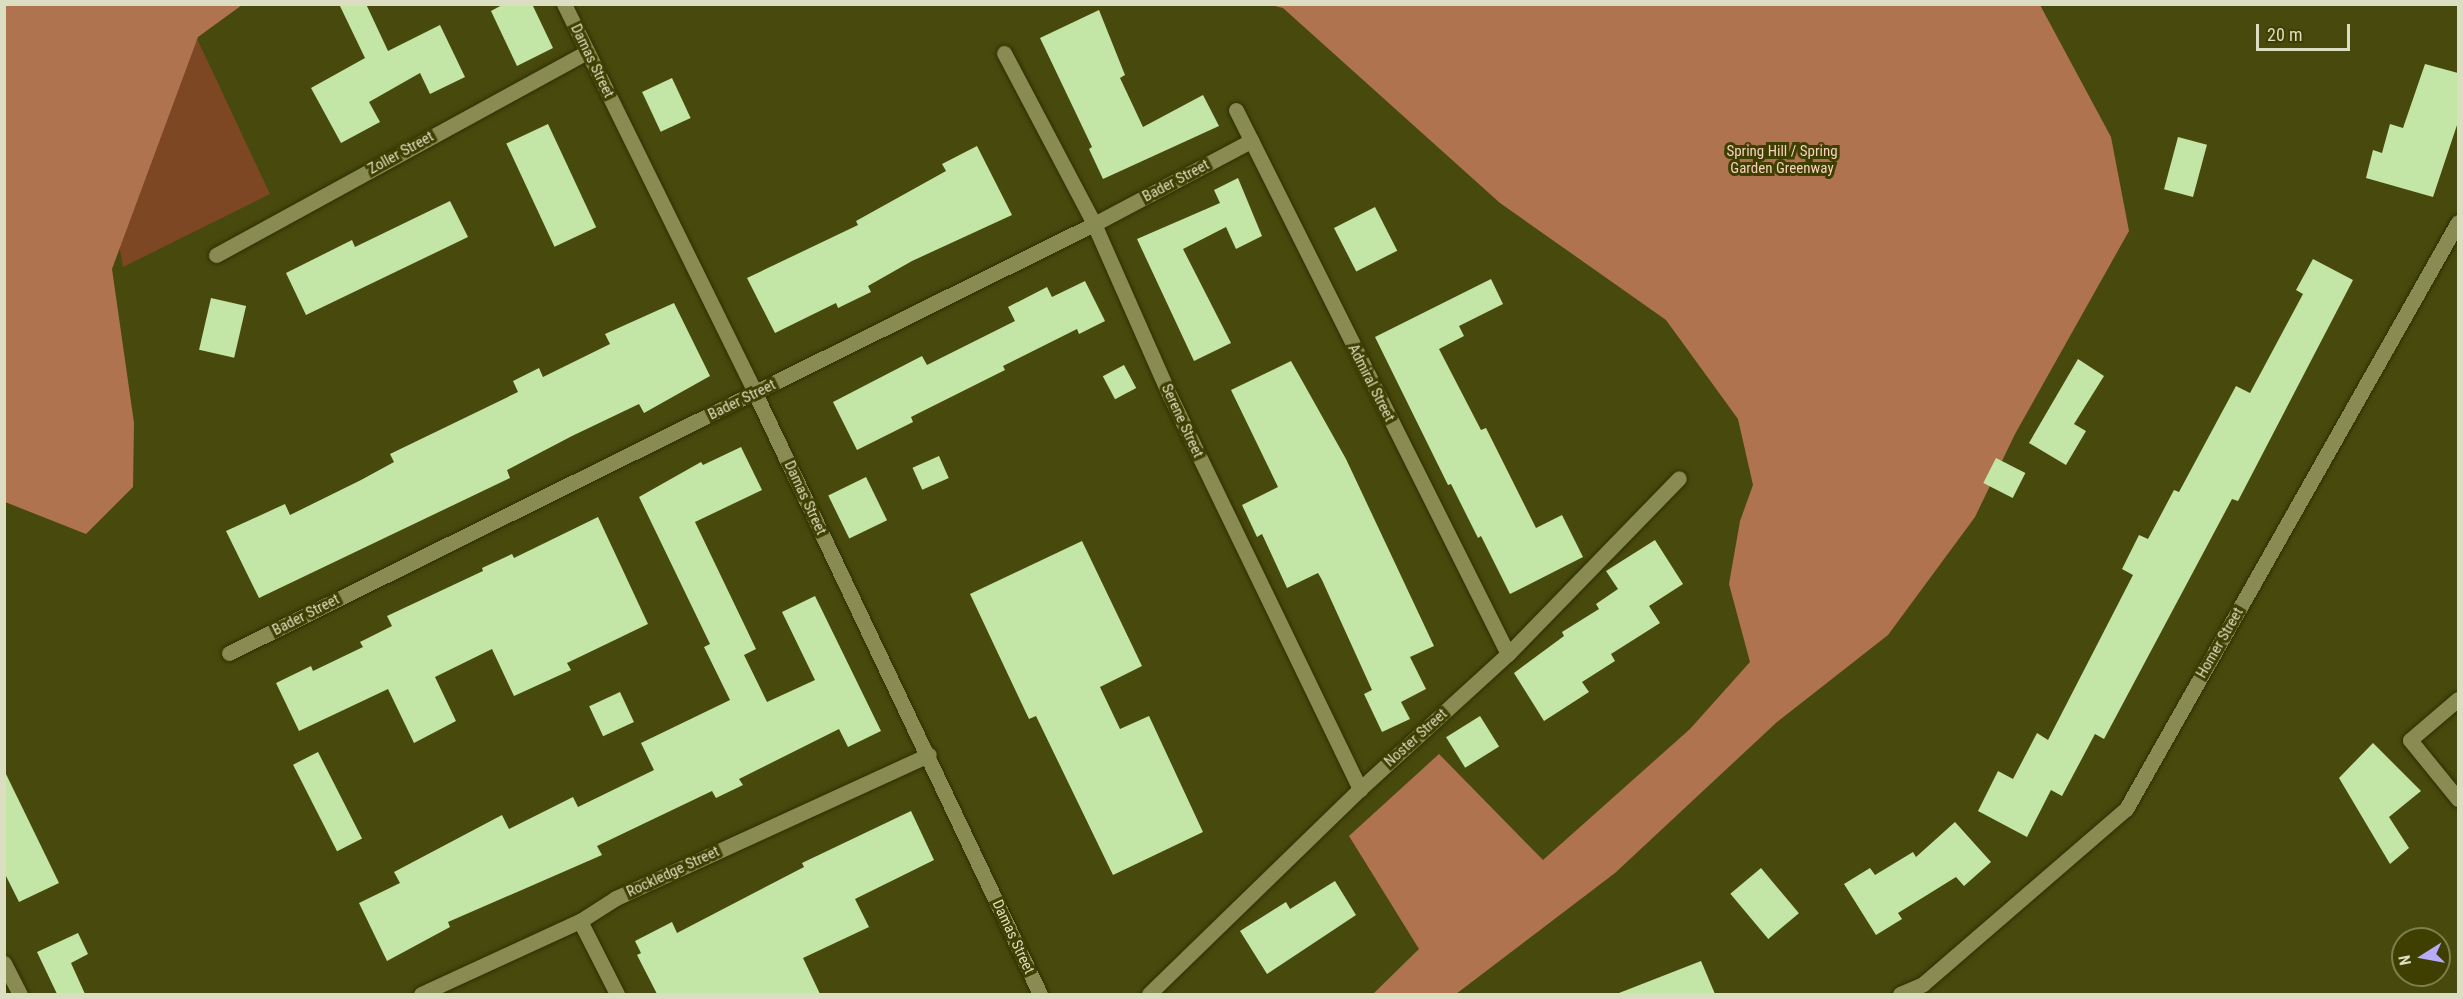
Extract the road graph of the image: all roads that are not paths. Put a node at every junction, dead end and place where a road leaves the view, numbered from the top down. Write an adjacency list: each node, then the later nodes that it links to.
1 (564, 4): 2 (street, Damas Street)
2 (587, 52): 8 (street, Zoller Street); 9 (street, Damas Street)
3 (1004, 53): 7 (street, Serene Street)
4 (1236, 110): 5 (street, Admiral Street)
5 (1251, 141): 7 (street, Bader Street); 12 (street, Admiral Street)
6 (2458, 222): 24 (street, Homer Street)
7 (1094, 224): 9 (street, Bader Street); 15 (street, Serene Street)
8 (216, 255)
9 (756, 393): 11 (street, Bader Street); 14 (street, Damas Street)
10 (1678, 478): 12 (street, Noster Street)
11 (229, 653)
12 (1508, 654): 15 (street, Noster Street)
13 (2458, 699): 16 (street)
14 (929, 755): 17 (street, Rockledge Street); 22 (street, Damas Street)
15 (1360, 789): 23 (street, Noster Street)
16 (2458, 799)
17 (580, 921): 20 (street, Rockledge Street); 21 (street)
18 (4, 963): 19 (street)
19 (20, 994)
20 (421, 994)
21 (617, 994)
22 (1040, 994)
23 (1149, 994)
24 (1900, 994)

